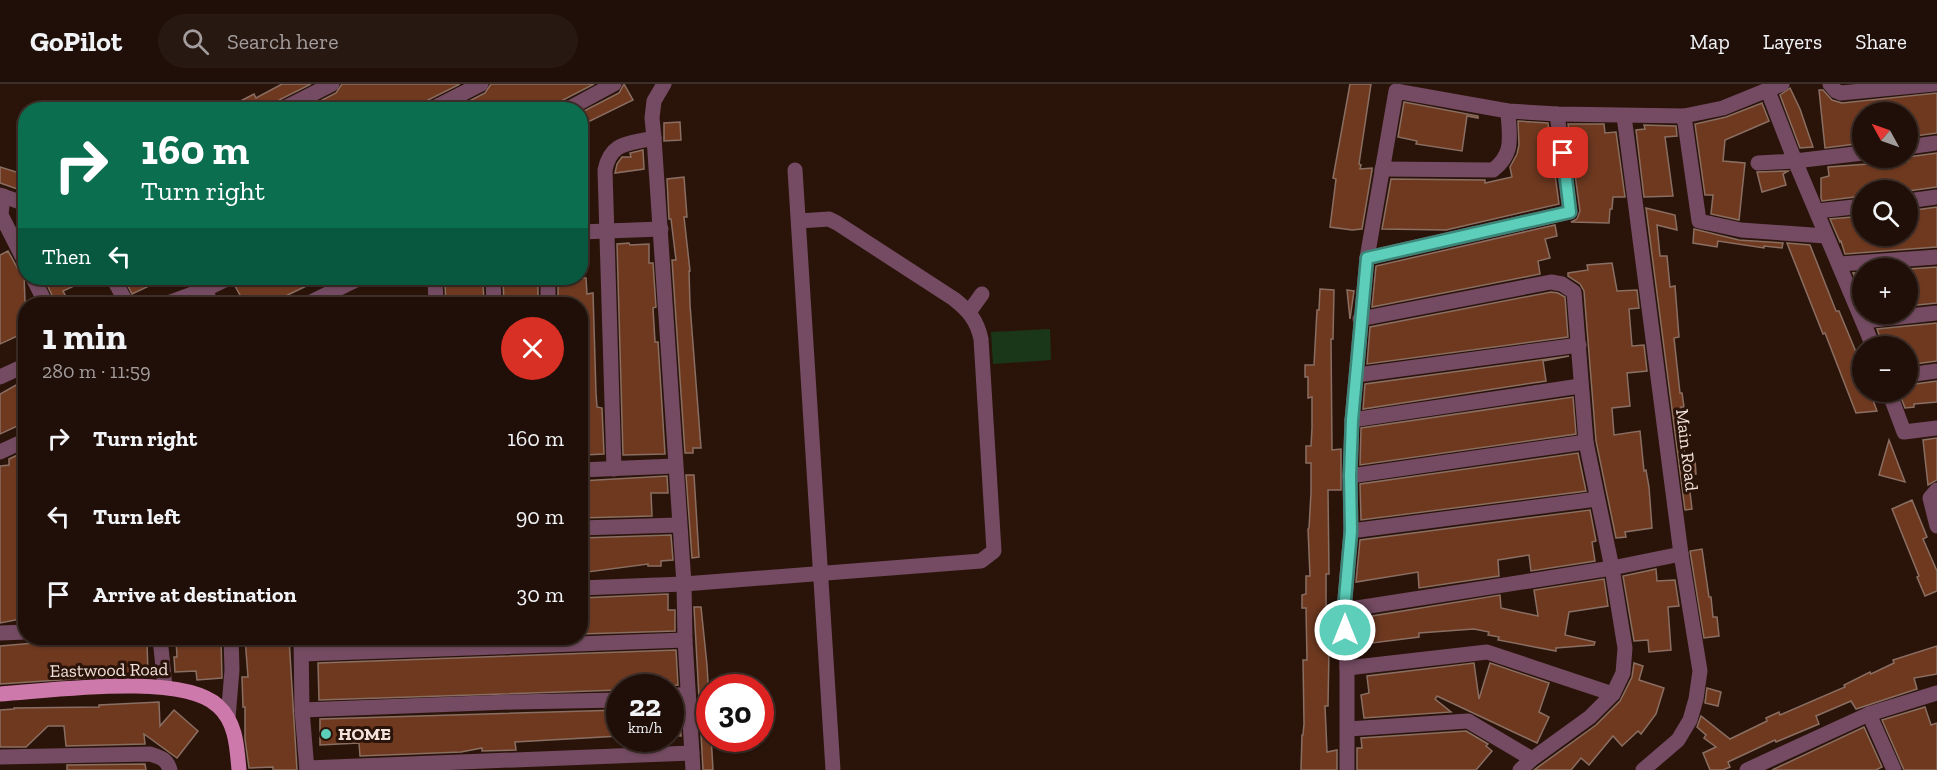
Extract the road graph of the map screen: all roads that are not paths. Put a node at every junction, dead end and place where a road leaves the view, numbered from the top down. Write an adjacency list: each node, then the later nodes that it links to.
1 (332, 84): 8 (street)
2 (481, 84): 9 (street)
3 (614, 84): 10 (street)
4 (664, 84): 15 (street)
5 (1830, 84): 6 (street)
6 (1934, 84)
7 (1775, 87): 14 (street); 19 (street)
8 (297, 102)
9 (446, 102)
10 (581, 102)
11 (1508, 111): 12 (street); 21 (street); 21 (street)
12 (1557, 114): 13 (street); 36 (street)
13 (1624, 116): 14 (street); 71 (street, Main Road)
14 (1684, 116): 33 (street)
15 (654, 138): 30 (street); 31 (street)
16 (1937, 143): 17 (street)
17 (1918, 146)
18 (1852, 154): 19 (street)
19 (1796, 161): 20 (street); 28 (street)
20 (1758, 163)
21 (1382, 169): 36 (street)
22 (795, 170): 29 (street)
23 (1, 195): 26 (street); 34 (street)
24 (1937, 197): 25 (street)
25 (1918, 200)
26 (18, 201)
27 (1852, 207): 28 (street)
28 (1817, 211): 33 (street)
29 (799, 221): 44 (street); 73 (street)
30 (661, 229): 31 (street); 61 (street)
31 (606, 231): 32 (street); 62 (street)
32 (588, 232)
33 (1826, 236): 37 (street)
34 (18, 249)
35 (1937, 256): 37 (street)
36 (1367, 258): 47 (street)
37 (1840, 264): 40 (street)
38 (200, 285): 42 (street)
39 (346, 285): 43 (street)
40 (1852, 292)
41 (982, 294): 44 (street)
42 (178, 297)
43 (321, 297)
44 (969, 312): 73 (street)
45 (1937, 313): 46 (street)
46 (1918, 315)
47 (1360, 319): 48 (street); 52 (street)
48 (1579, 345): 52 (street); 54 (street)
49 (18, 369): 53 (street)
50 (1937, 371): 51 (street)
51 (1918, 374)
52 (1357, 375): 56 (street)
53 (0, 377)
54 (1580, 386): 56 (street); 58 (street)
55 (1893, 402): 57 (street)
56 (1352, 420): 64 (street)
57 (1937, 428)
58 (1586, 442): 64 (street); 66 (street)
59 (18, 444): 60 (street)
60 (0, 452)
61 (675, 466): 62 (street); 67 (street)
62 (614, 469): 63 (street)
63 (588, 470)
64 (1350, 476): 70 (street)
65 (1937, 490): 68 (street)
66 (1597, 499): 70 (street); 72 (street)
67 (678, 525): 69 (street); 74 (street)
68 (1937, 526)
69 (588, 528)
70 (1351, 531): 76 (street)
71 (1681, 554): 72 (street); 108 (street, Main Road)
72 (1612, 568): 76 (street); 91 (street)
73 (821, 573): 74 (street); 105 (street)
74 (684, 584): 75 (street); 79 (street)
75 (588, 588)
76 (1344, 610): 86 (street)
77 (18, 632): 78 (street)
78 (0, 633)
79 (685, 640): 80 (street); 90 (street)
80 (588, 644)
81 (161, 645): 87 (street)
82 (231, 645): 96 (street)
83 (301, 645): 85 (street)
84 (548, 645): 85 (street)
85 (302, 654): 94 (street)
86 (1347, 668): 91 (street); 97 (street)
87 (165, 687): 88 (main road, Eastwood Road); 96 (main road, Eastwood Road)
88 (0, 694)
89 (684, 694): 90 (street)
90 (688, 694): 98 (street)
91 (1613, 694): 100 (street)
92 (1936, 696): 95 (street)
93 (606, 700): 94 (street)
94 (302, 710): 101 (street)
95 (1869, 714): 109 (street); 110 (street)
96 (228, 718): 103 (main road, Eastwood Road)
97 (1348, 729): 100 (street); 106 (street)
98 (692, 753): 101 (street); 104 (street)
99 (0, 758): 102 (street)
100 (1532, 759): 107 (street)
101 (307, 769)
102 (170, 770)
103 (239, 770)
104 (693, 770)
105 (833, 770)
106 (1347, 770)
107 (1520, 770)
108 (1643, 770)
109 (1747, 770)
110 (1894, 770)

